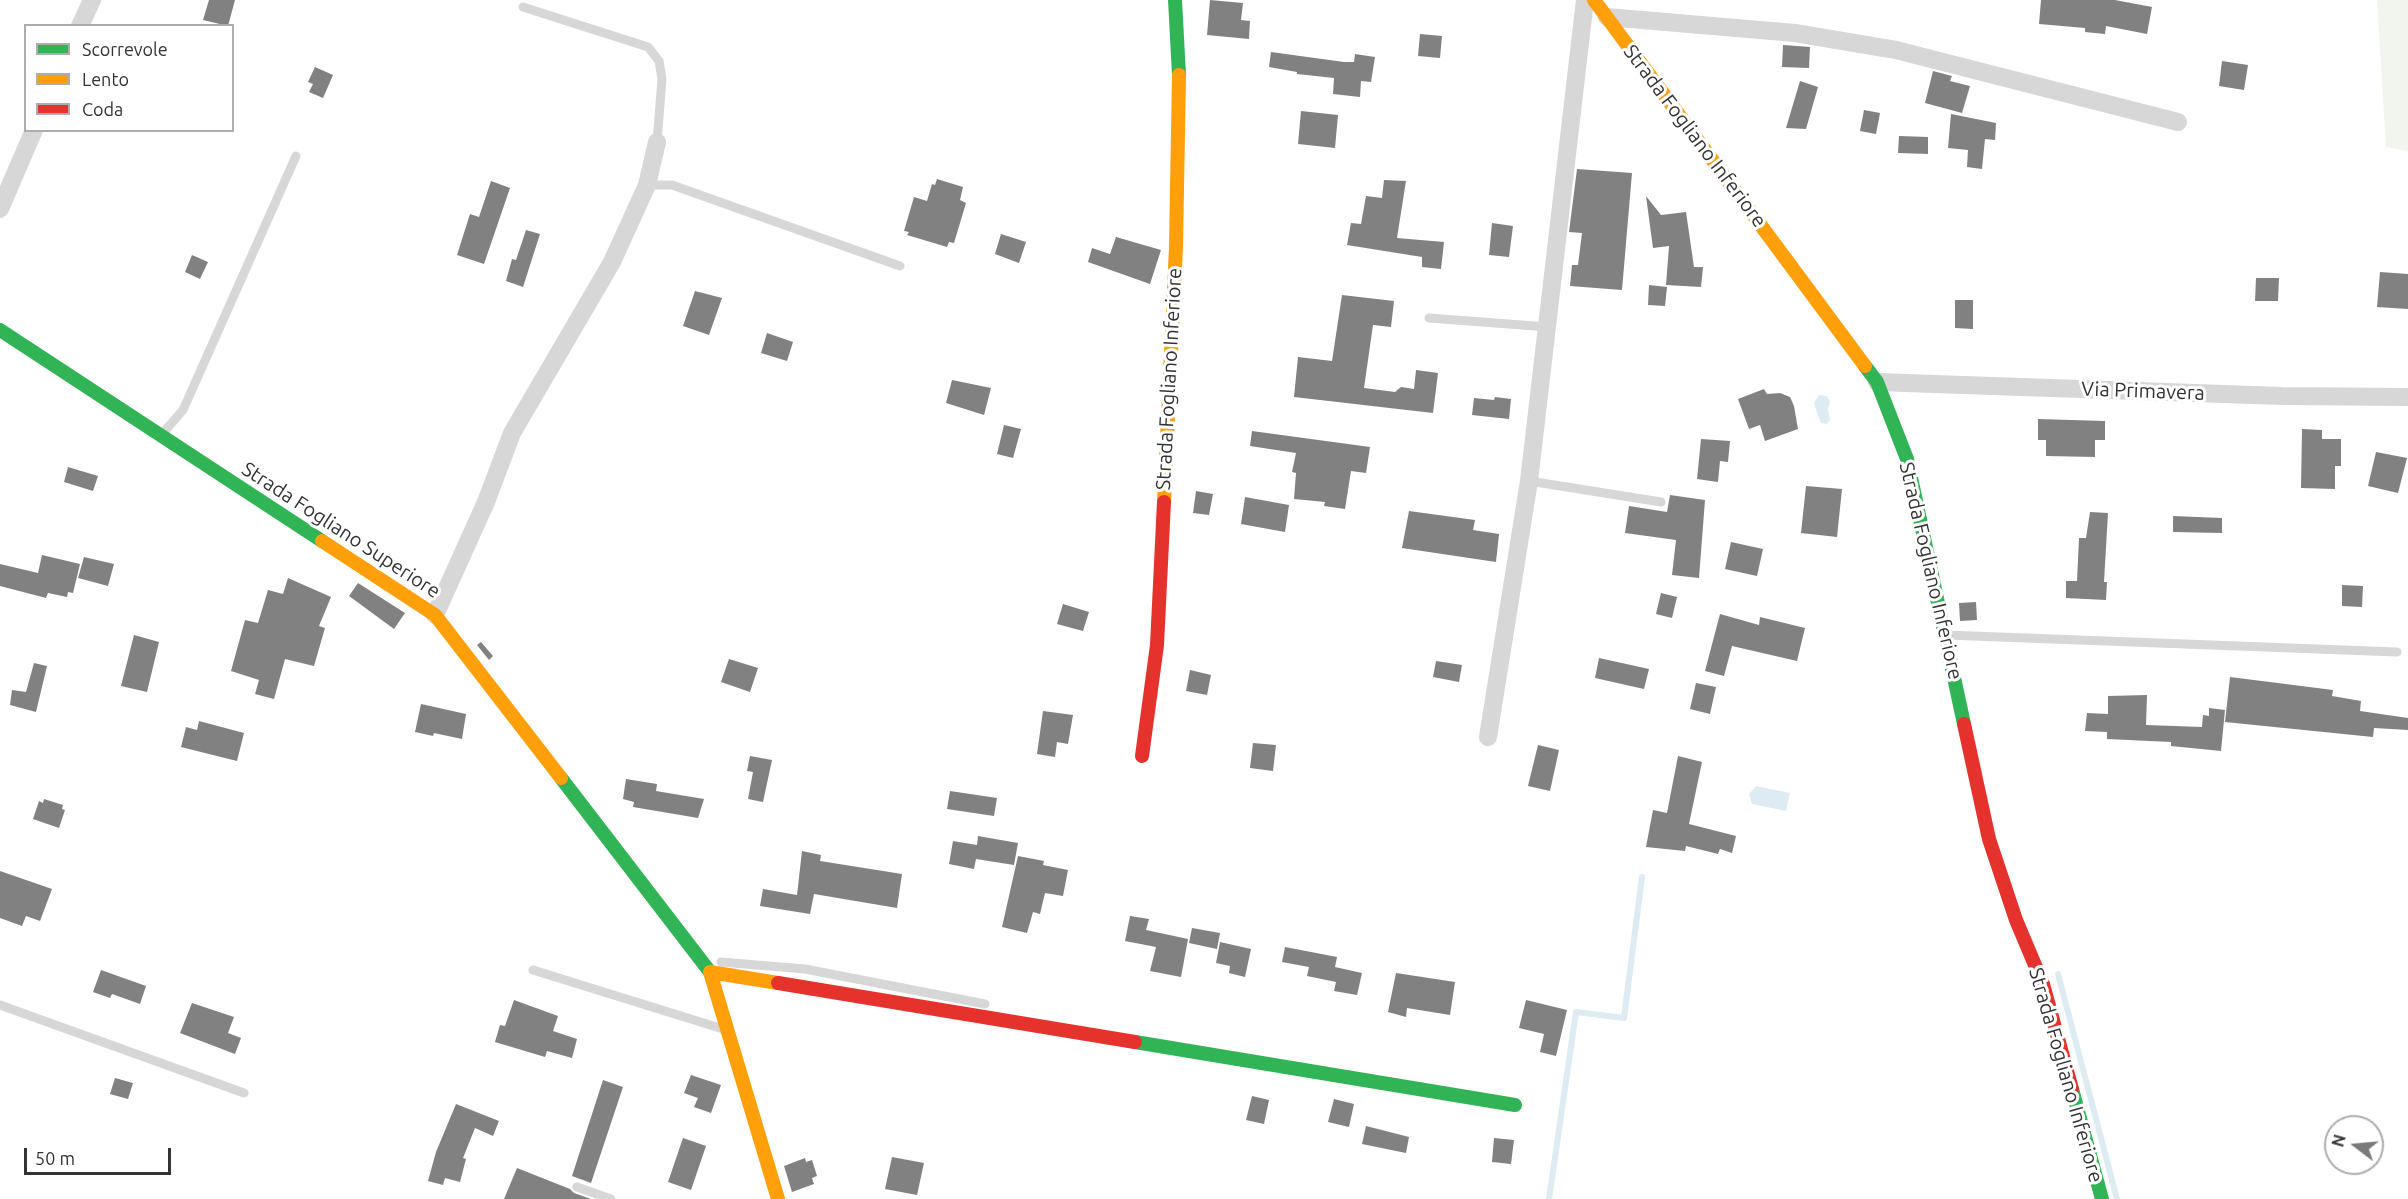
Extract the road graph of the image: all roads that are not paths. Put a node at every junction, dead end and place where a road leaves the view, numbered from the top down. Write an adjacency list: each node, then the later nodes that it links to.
1 (92, 0): 7 (street)
2 (1175, 0): 27 (street, Strada Fogliano Inferiore)
3 (1585, 0): 16 (street)
4 (1594, 0): 6 (street, Strada Fogliano Inferiore)
5 (523, 7): 10 (lane)
6 (1607, 17): 8 (street, Strada Fogliano Inferiore); 18 (street, Strada Fogliano Inferiore)
7 (81, 24)
8 (2178, 122)
9 (33, 132): 13 (street)
10 (657, 142): 12 (street)
11 (296, 156): 20 (lane)
12 (647, 185): 14 (lane); 23 (street)
13 (0, 209)
14 (900, 266)
15 (1429, 318): 16 (lane)
16 (1548, 327): 21 (street)
17 (0, 330): 20 (street, Strada Fogliano Superiore)
18 (1878, 382): 19 (street, Via Primavera); 24 (street, Strada Fogliano Inferiore)
19 (2408, 397)
20 (162, 435): 23 (street, Strada Fogliano Superiore)
21 (1529, 481): 22 (lane); 26 (street)
22 (1661, 502)
23 (435, 615): 28 (street, Strada Fogliano Superiore)
24 (1946, 635): 25 (lane); 39 (street, Strada Fogliano Inferiore)
25 (2397, 652)
26 (1488, 737)
27 (1142, 756)
28 (701, 960): 30 (street, Strada Fogliano Superiore); 31 (lane)
29 (533, 970): 33 (lane)
30 (710, 972): 33 (street, Strada Fogliano Superiore); 35 (street)
31 (985, 1004)
32 (0, 1005): 34 (lane)
33 (729, 1030): 38 (street, Strada Fogliano Superiore)
34 (244, 1093)
35 (1515, 1105)
36 (577, 1187): 37 (lane)
37 (611, 1199)
38 (778, 1199)
39 (2102, 1199)

